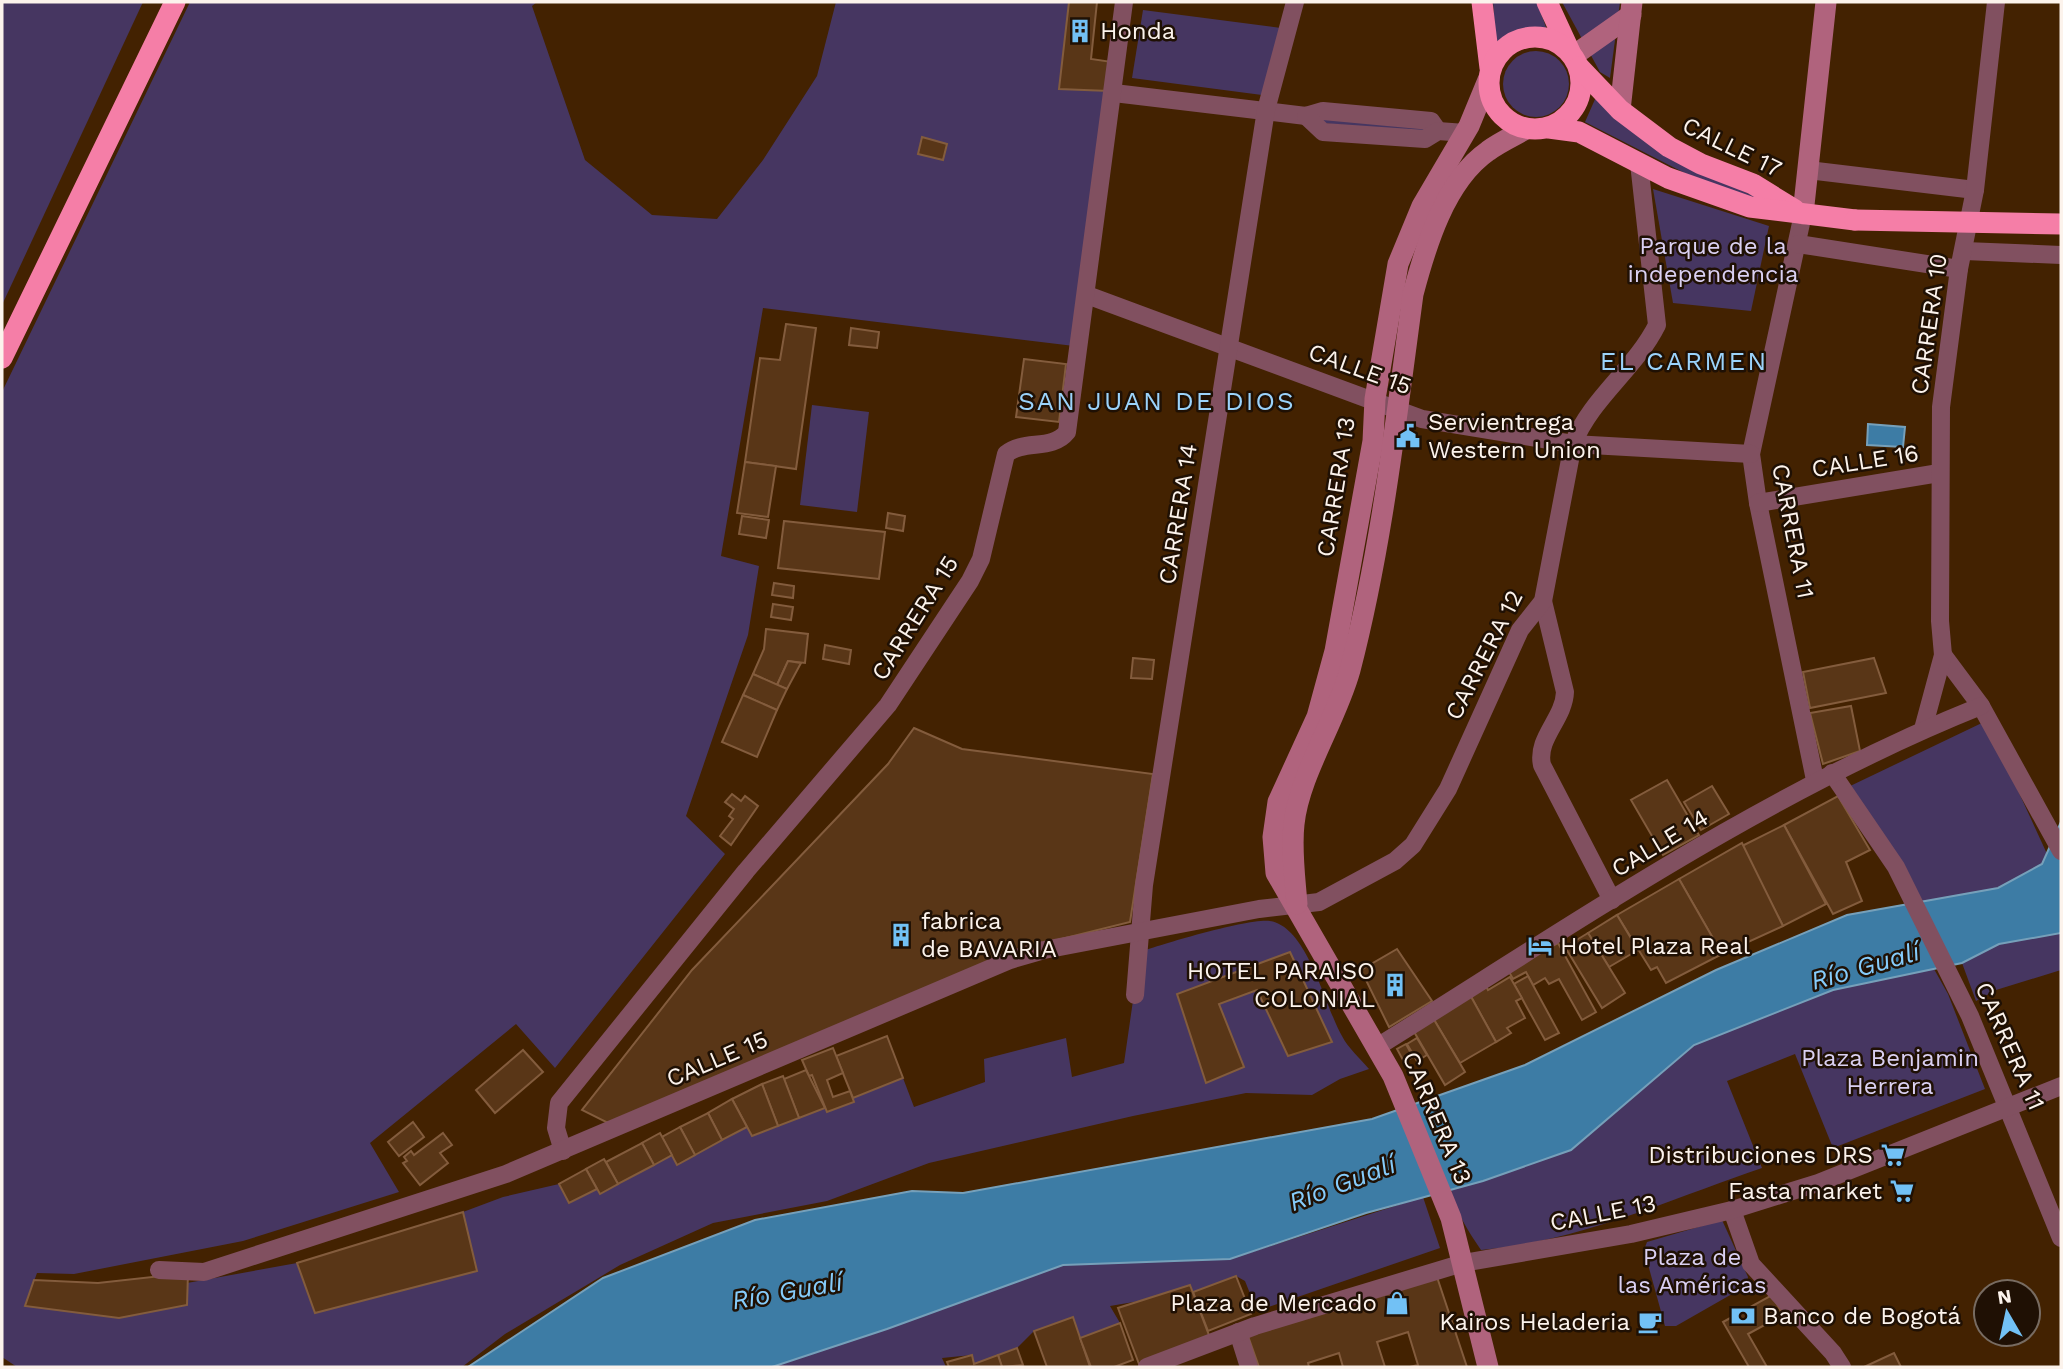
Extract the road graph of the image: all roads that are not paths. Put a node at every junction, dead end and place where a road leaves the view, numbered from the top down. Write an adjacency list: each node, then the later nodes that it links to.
1 (175, 2): 28 (highway)
2 (1124, 2): 11 (street, CARRERA 15)
3 (1295, 2): 12 (street, CARRERA 14)
4 (1482, 2): 10 (highway)
5 (1547, 2): 9 (highway)
6 (1826, 2): 18 (street, CARRERA 11)
7 (1996, 2): 19 (street, CARRERA 10)
8 (1631, 8): 9 (street); 13 (street)
9 (1574, 59): 10 (highway); 13 (highway, CALLE 17); 14 (highway)
10 (1489, 74): 15 (highway); 16 (street, CARRERA 13)
11 (1114, 93): 12 (street); 26 (street, CARRERA 15)
12 (1266, 110): 16 (street); 27 (street, CARRERA 14)
13 (1620, 110): 20 (highway, CALLE 17)
14 (1549, 128): 15 (highway); 17 (highway, CALLE 17)
15 (1526, 129): 30 (street, CARRERA 13)
16 (1465, 133): 29 (street, CARRERA 13)
17 (1639, 163): 20 (highway, CALLE 17); 31 (street, CARRERA 12)
18 (1808, 170): 19 (street); 20 (street, CARRERA 11)
19 (1975, 190): 23 (street, CARRERA 10)
20 (1803, 214): 21 (highway, CALLE 17, bridge); 22 (street, CARRERA 11)
21 (2061, 224)
22 (1798, 244): 25 (street); 32 (street, CARRERA 11)
23 (1965, 251): 24 (street); 25 (street, CARRERA 10)
24 (2061, 256)
25 (1959, 270): 33 (street, CARRERA 10)
26 (1087, 295): 27 (street, CALLE 15); 49 (street, CARRERA 15)
27 (1229, 346): 29 (street, CALLE 15); 44 (street, CARRERA 14)
28 (2, 358)
29 (1375, 399): 30 (street, CALLE 15); 43 (street, CARRERA 13)
30 (1397, 407): 31 (street, CALLE 15); 43 (street, CARRERA 13)
31 (1573, 444): 32 (street, CALLE 15); 35 (street, CARRERA 12)
32 (1751, 454): 34 (street, CARRERA 11)
33 (1939, 473): 34 (street, CALLE 16); 36 (street, CARRERA 10)
34 (1758, 503): 40 (street, CARRERA 11)
35 (1543, 601): 42 (street); 43 (street, CARRERA 12)
36 (1943, 655): 37 (street); 38 (street, CARRERA 10)
37 (1982, 706): 38 (street, CALLE 14); 41 (street)
38 (1923, 729): 39 (street, CALLE 14)
39 (1832, 773): 40 (street, CALLE 14); 48 (street, CARRERA 11)
40 (1815, 780): 42 (street, CALLE 14)
41 (2061, 851)
42 (1612, 900): 46 (street, CALLE 14)
43 (1297, 906): 44 (street, CALLE 15); 46 (street, CARRERA 13)
44 (1139, 932): 45 (street, CARRERA 14); 49 (street, CALLE 15)
45 (1135, 995)
46 (1377, 1047): 52 (street, CARRERA 13)
47 (2061, 1086): 48 (street, CALLE 13)
48 (2010, 1108): 50 (street, CALLE 13); 51 (street, CARRERA 11)
49 (563, 1151): 53 (street, CALLE 15)
50 (1732, 1210): 52 (street, CALLE 13); 58 (street)
51 (2061, 1238)
52 (1463, 1263): 54 (street, CALLE 13); 57 (street, CARRERA 13)
53 (159, 1270)
54 (1238, 1332): 55 (street, CALLE 13); 56 (street)
55 (1147, 1367)
56 (1249, 1367)
57 (1488, 1367)
58 (1842, 1367)

